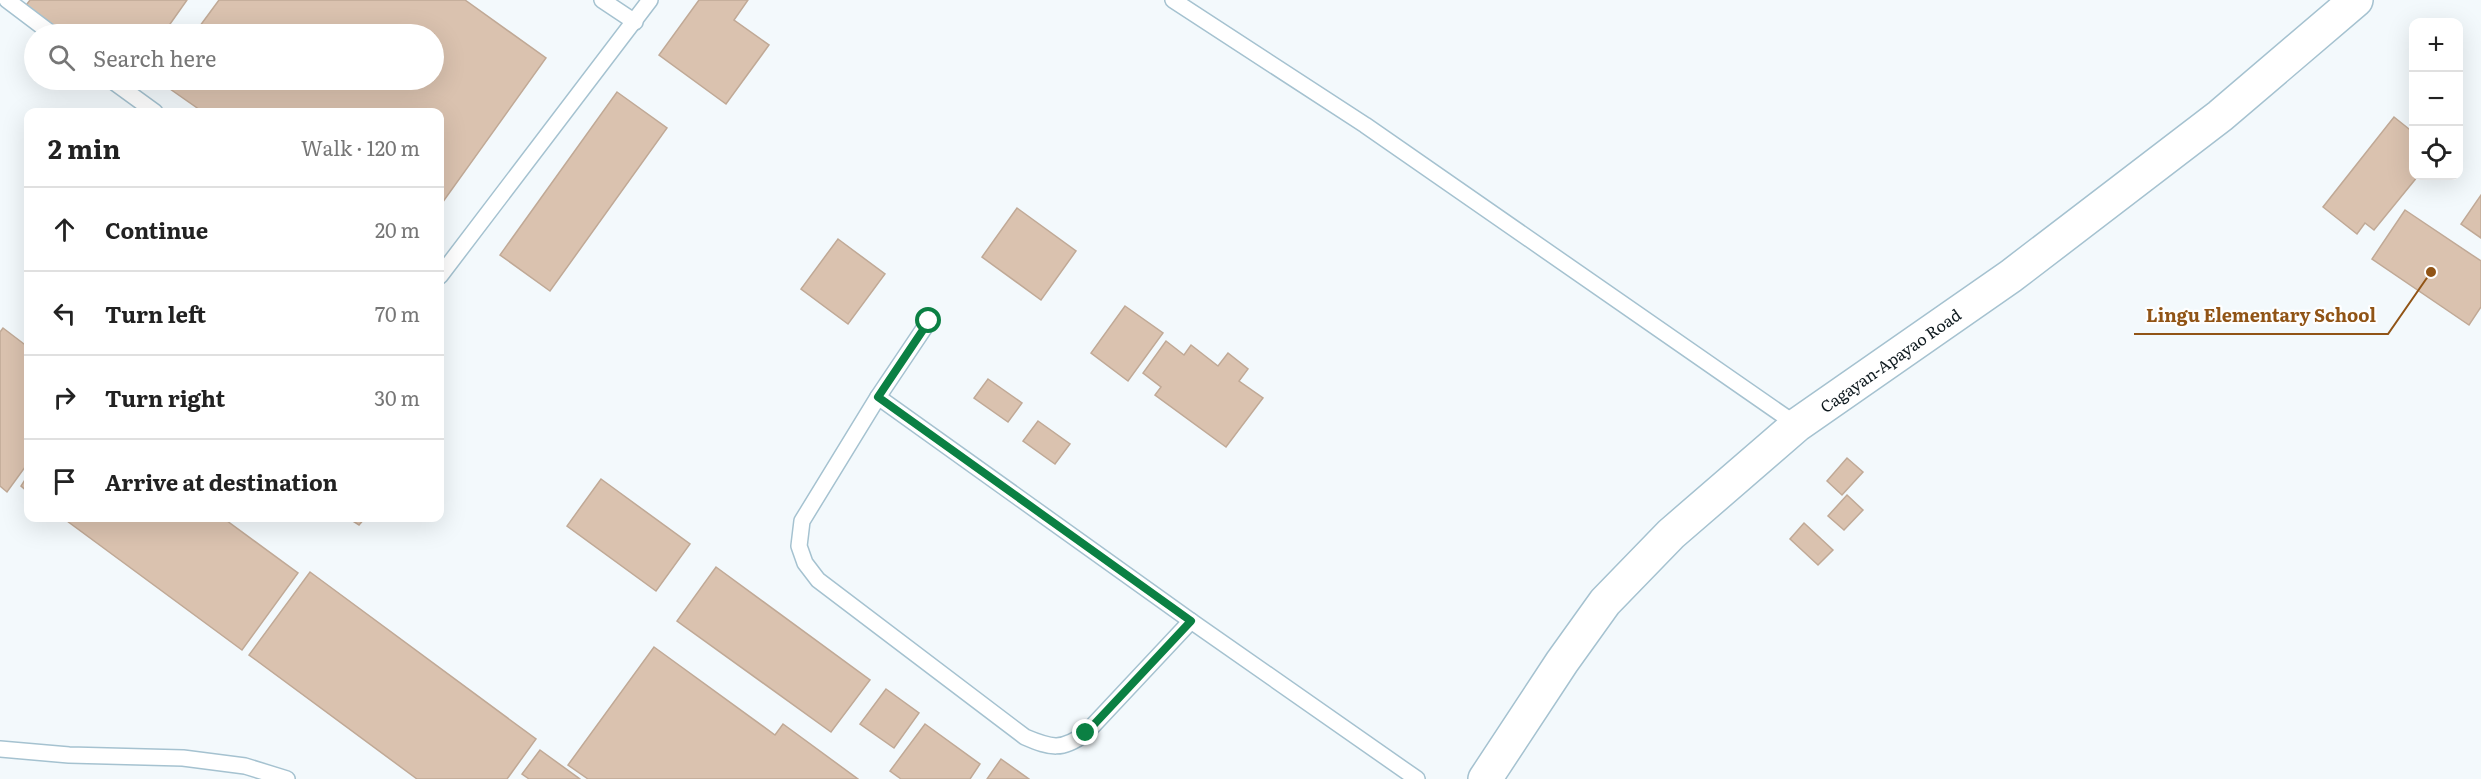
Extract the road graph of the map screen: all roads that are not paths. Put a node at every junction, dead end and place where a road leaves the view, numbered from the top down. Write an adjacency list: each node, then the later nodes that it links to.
1 (7, 0): 7 (lane)
2 (602, 0): 6 (lane)
3 (650, 0): 6 (lane)
4 (1173, 0): 13 (lane)
5 (2356, 0): 13 (main road, Cagayan-Apayao Road)
6 (635, 22): 10 (lane)
7 (39, 24)
8 (124, 90): 9 (lane)
9 (149, 108)
10 (444, 271)
11 (929, 321): 12 (lane)
12 (878, 397): 14 (lane); 14 (lane)
13 (1797, 425): 18 (main road, Cagayan-Apayao Road)
14 (1191, 621): 17 (lane)
15 (0, 749): 16 (lane)
16 (287, 779)
17 (1417, 779)
18 (1485, 779)

